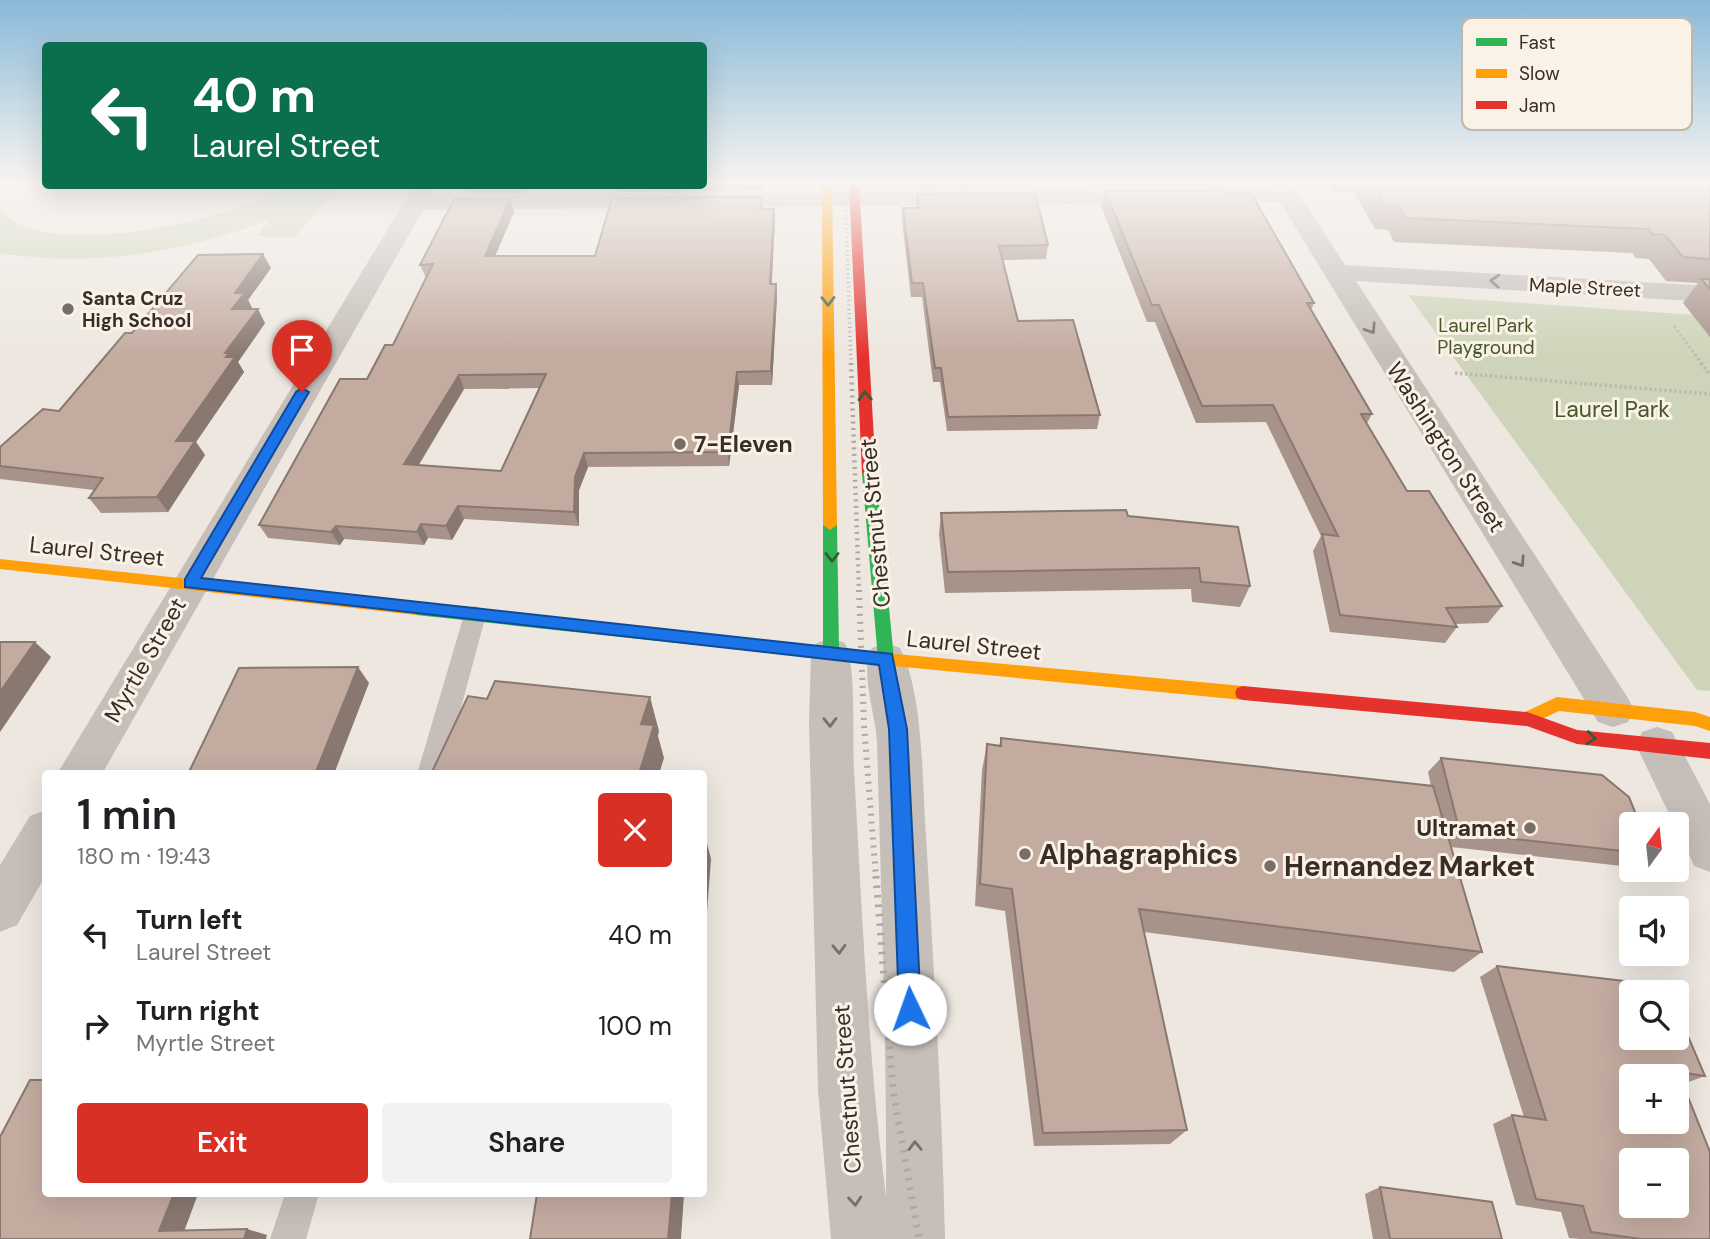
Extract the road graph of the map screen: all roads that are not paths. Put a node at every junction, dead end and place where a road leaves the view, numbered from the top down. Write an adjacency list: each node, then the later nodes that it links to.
1 (393, 241): 8 (street, Myrtle Street)
2 (827, 241): 10 (main road, Chestnut Street, one-way to 10)
3 (857, 241): 11 (main road, Chestnut Street, one-way to 3)
4 (1315, 241): 5 (street, Washington Street)
5 (1334, 272): 6 (street, Maple Street, one-way to 5); 12 (street, Washington Street, one-way to 12)
6 (1710, 294)
7 (0, 564): 8 (main road, Laurel Street)
8 (190, 583): 9 (main road, Laurel Street); 17 (street, Myrtle Street)
9 (475, 615): 10 (main road, Laurel Street); 18 (lane)
10 (831, 654): 11 (main road, Laurel Street); 24 (street, Chestnut Street, one-way to 24)
11 (886, 659): 13 (main road, Laurel Street); 25 (street, Chestnut Street, one-way to 11)
12 (1613, 710): 13 (main road); 14 (main road)
13 (1527, 719): 15 (main road, Laurel Street, one-way to 15)
14 (1710, 724)
15 (1657, 745): 16 (main road, Laurel Street); 20 (street)
16 (1710, 751)
17 (81, 770)
18 (431, 770)
19 (42, 838): 21 (street)
20 (1710, 851)
21 (0, 909)
22 (301, 1197): 23 (lane)
23 (288, 1239)
24 (861, 1239)
25 (915, 1239)

